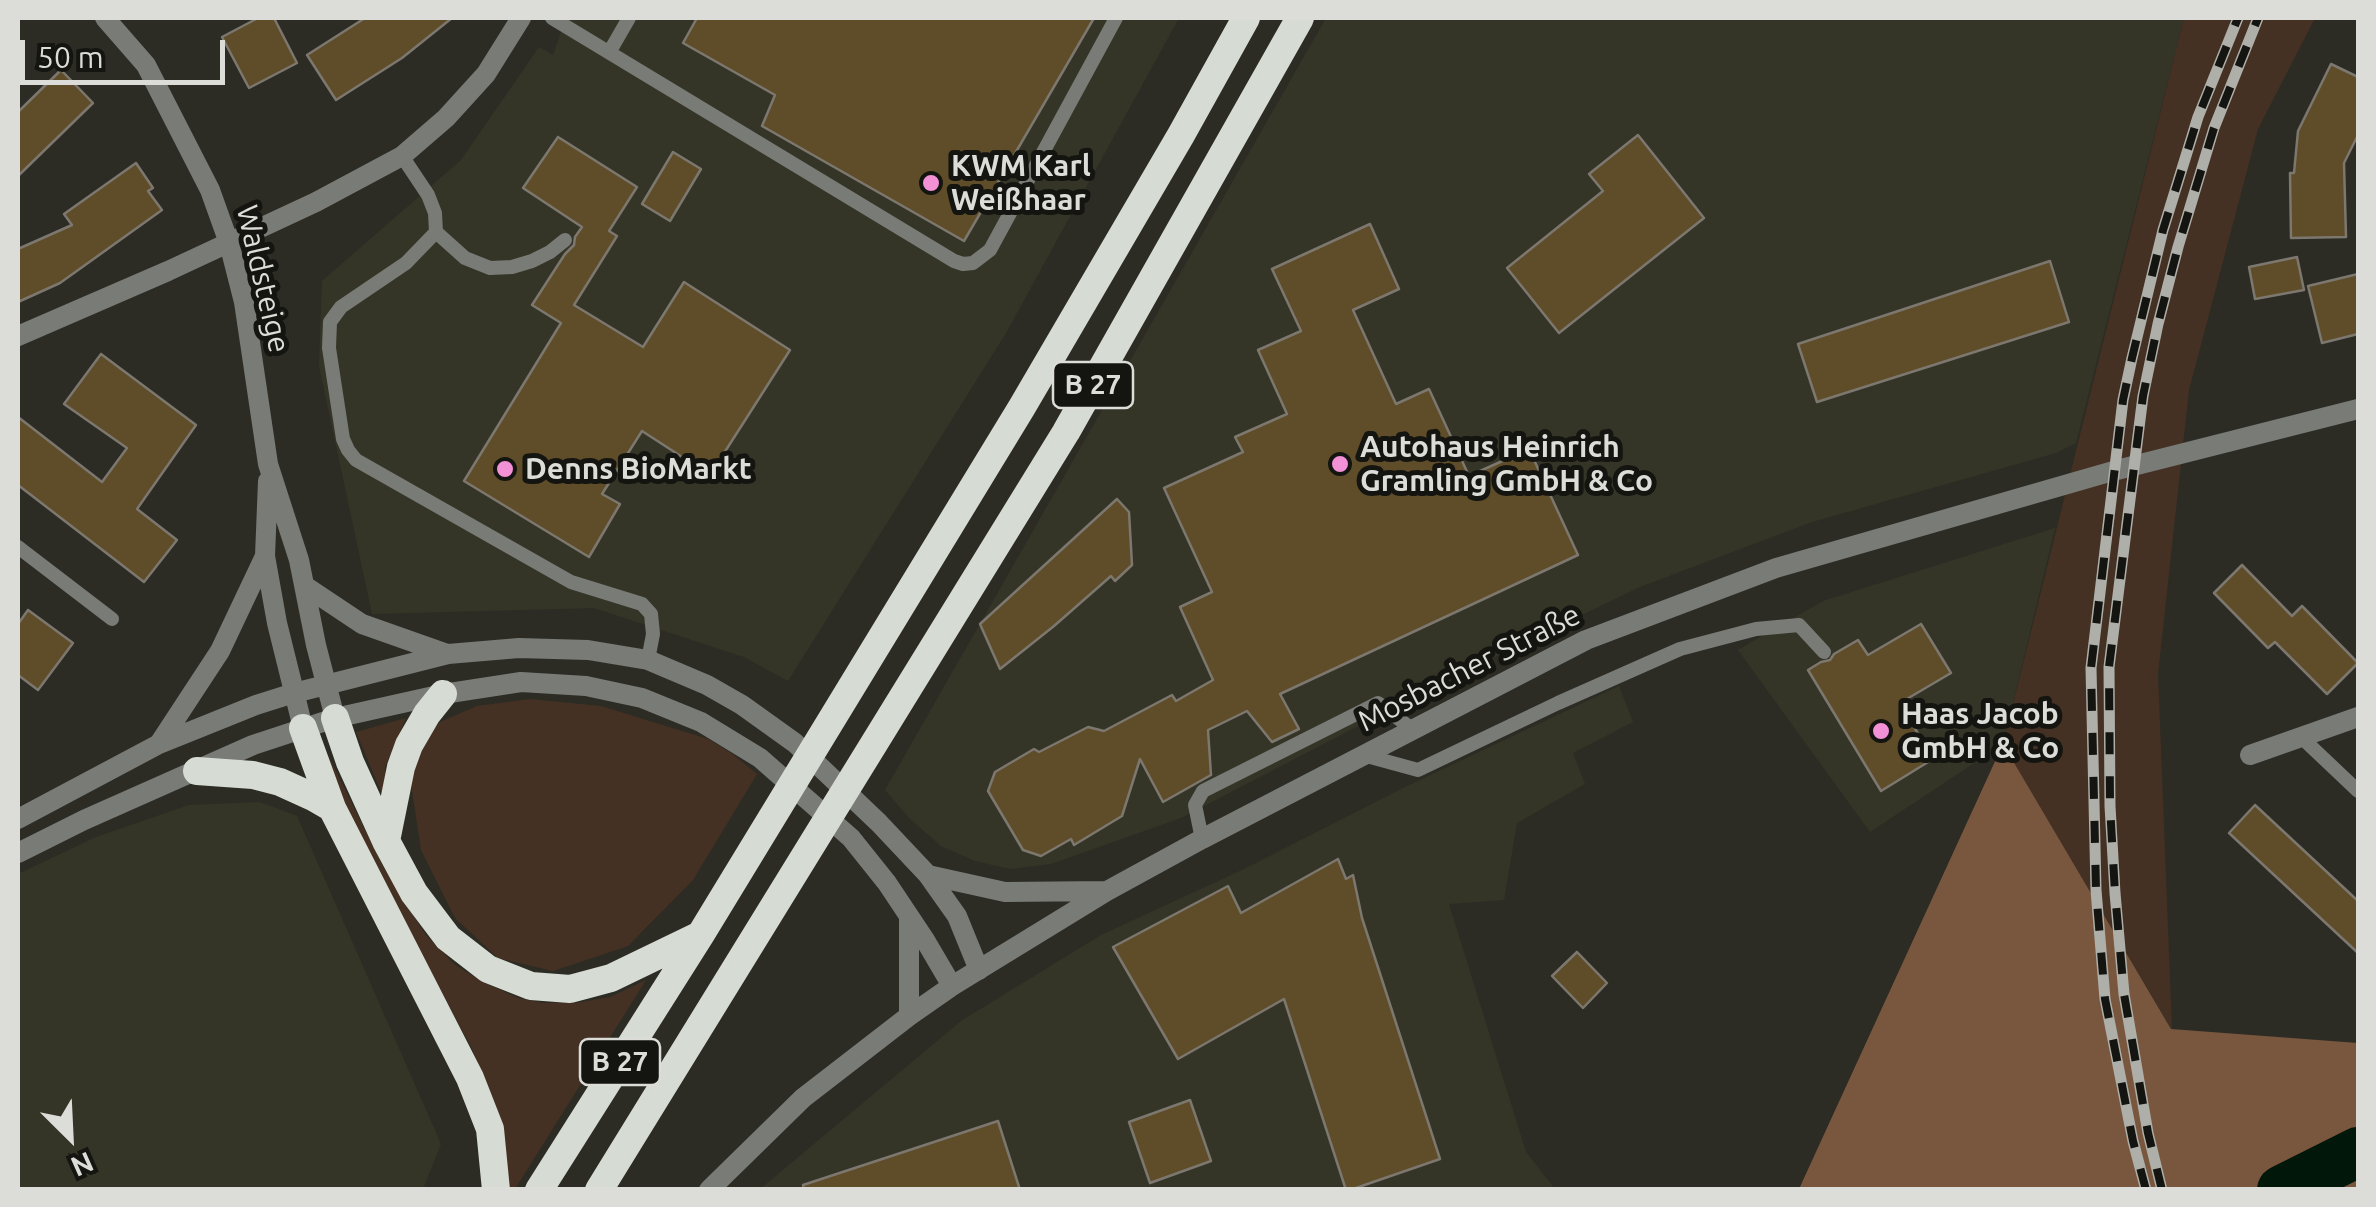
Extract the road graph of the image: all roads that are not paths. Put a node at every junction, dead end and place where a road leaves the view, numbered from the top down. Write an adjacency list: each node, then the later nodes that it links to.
1 (105, 18): 12 (street, Waldsteige)
2 (521, 18): 9 (street)
3 (552, 18): 8 (lane)
4 (629, 18): 8 (lane)
5 (1116, 18): 8 (lane)
6 (1246, 18): 44 (highway, B 27)
7 (1300, 18): 50 (highway, B 27)
8 (610, 51)
9 (402, 156): 10 (lane); 12 (street)
10 (436, 232): 11 (lane); 22 (lane)
11 (564, 240)
12 (229, 243): 13 (street); 15 (street, Waldsteige)
13 (18, 336)
14 (2358, 408): 29 (street, Mosbacher Straße)
15 (268, 464): 17 (street, Waldsteige); 18 (street, Waldsteige)
16 (18, 547): 19 (lane)
17 (265, 556): 24 (street, Waldsteige); 31 (street)
18 (305, 586): 21 (street); 23 (street, Waldsteige)
19 (112, 620)
20 (1824, 652): 32 (lane)
21 (448, 654): 22 (street); 23 (street)
22 (648, 660): 41 (street)
23 (326, 685): 24 (street); 27 (street, Waldsteige)
24 (294, 694): 28 (street, Waldsteige); 31 (street)
25 (442, 694): 27 (street); 39 (highway); 43 (street)
26 (2358, 716): 30 (street)
27 (335, 718): 28 (street); 39 (highway)
28 (303, 728): 34 (street); 36 (highway)
29 (1412, 729): 32 (street, Mosbacher Straße); 38 (lane)
30 (2300, 737): 33 (street); 35 (lane)
31 (159, 744): 37 (street)
32 (1362, 755): 38 (street, Mosbacher Straße)
33 (2250, 755)
34 (197, 770): 36 (highway); 40 (street)
35 (2358, 791)
36 (332, 808): 48 (highway)
37 (18, 820)
38 (1202, 839): 42 (street, Mosbacher Straße)
39 (386, 841): 44 (highway)
40 (18, 853)
41 (928, 875): 42 (street); 45 (street)
42 (1107, 891): 45 (street, Mosbacher Straße)
43 (908, 914): 46 (street); 47 (street)
44 (701, 934): 49 (highway, B 27)
45 (979, 970): 46 (street, Mosbacher Straße)
46 (952, 986): 47 (street, Mosbacher Straße)
47 (909, 1016): 51 (street, Mosbacher Straße)
48 (496, 1190)
49 (539, 1190)
50 (599, 1190)
51 (709, 1190)

